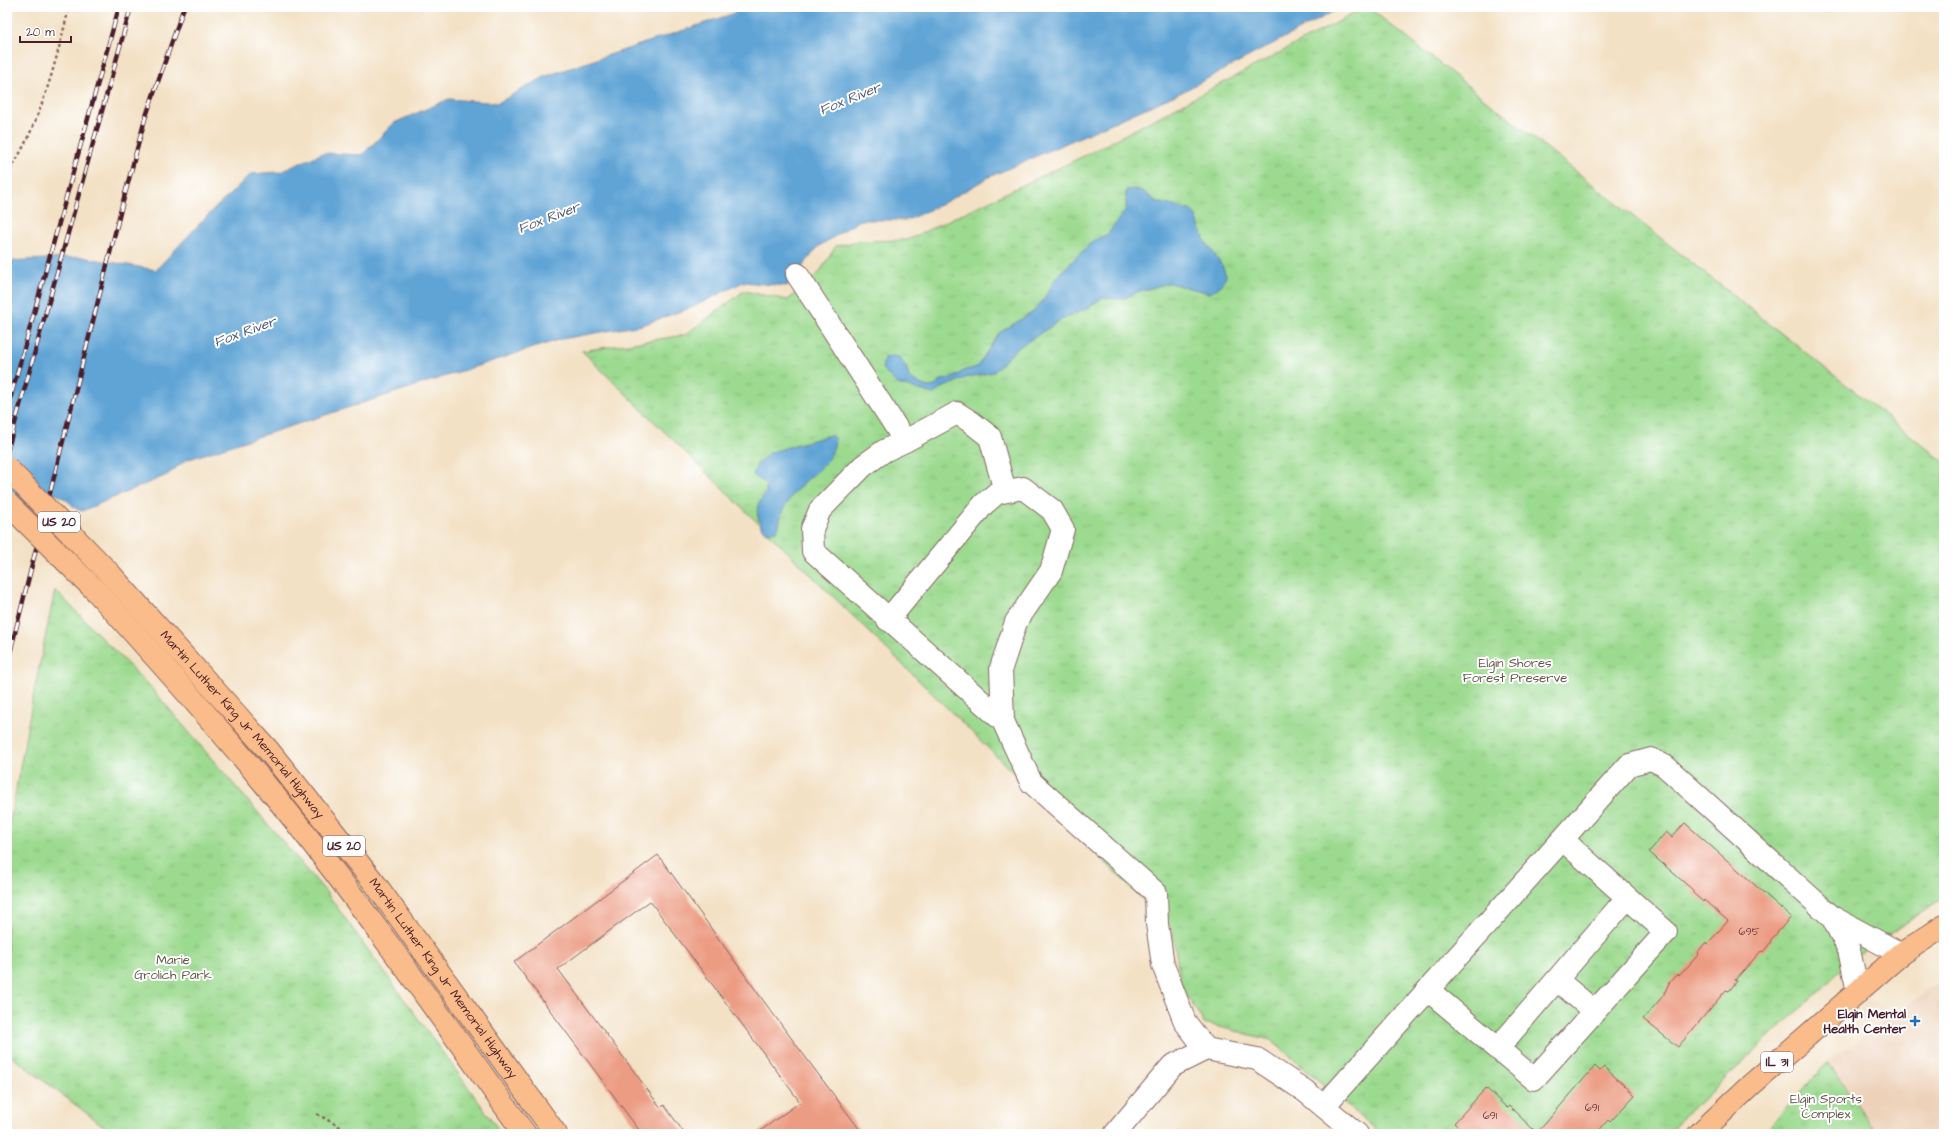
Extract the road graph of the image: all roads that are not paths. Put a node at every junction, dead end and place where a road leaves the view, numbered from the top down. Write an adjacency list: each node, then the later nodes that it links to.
1 (797, 274): 2 (lane)
2 (905, 441): 4 (lane); 6 (lane)
3 (7, 468): 21 (main road, Martin Luther King Jr Memorial Highway / US 20, bridge)
4 (1005, 491): 6 (lane); 7 (lane)
5 (7, 503): 20 (main road, Martin Luther King Jr Memorial Highway / US 20, bridge)
6 (888, 620): 7 (lane)
7 (1003, 721): 18 (lane)
8 (1562, 840): 9 (lane); 10 (lane); 14 (lane)
9 (1627, 898): 13 (lane); 16 (lane)
10 (1832, 917): 12 (lane); 15 (lane)
11 (1944, 926): 12 (main road, IL 31)
12 (1901, 954): 15 (main road, IL 31)
13 (1557, 980): 16 (lane); 17 (lane)
14 (1428, 990): 17 (lane); 19 (lane)
15 (1858, 992): 24 (main road, IL 31)
16 (1594, 1011): 17 (lane)
17 (1498, 1048)
18 (1206, 1049): 19 (lane); 22 (lane)
19 (1324, 1106): 23 (lane)
20 (525, 1134)
21 (556, 1134)
22 (1115, 1134)
23 (1357, 1134)
24 (1699, 1134)

